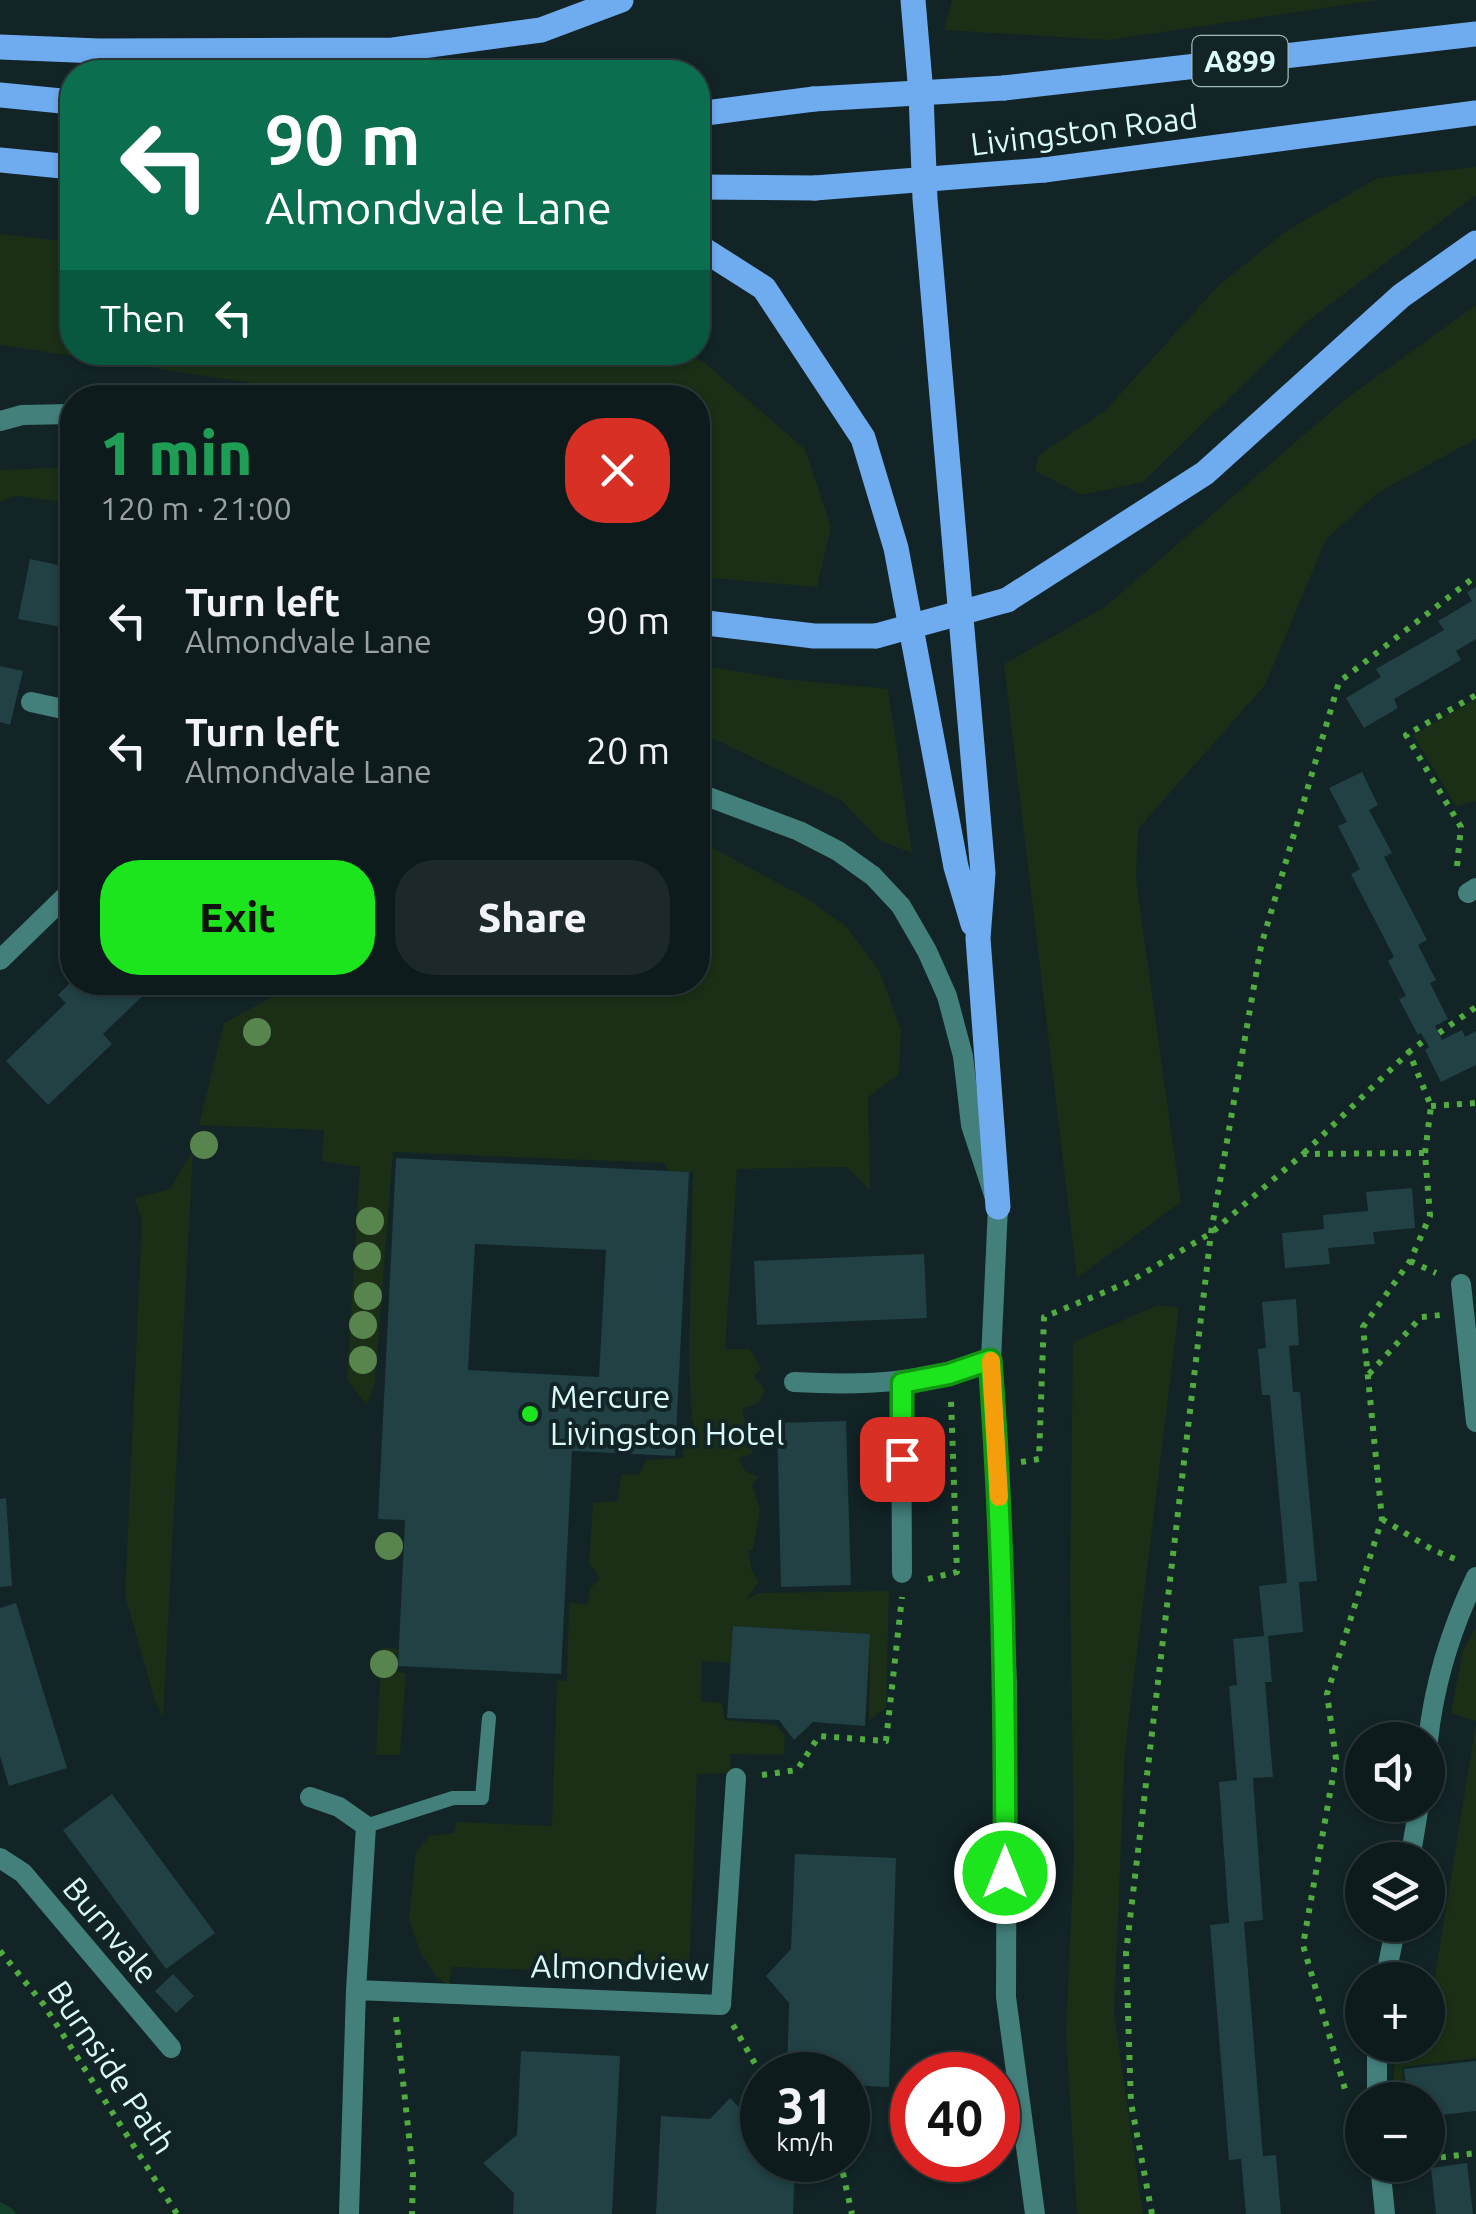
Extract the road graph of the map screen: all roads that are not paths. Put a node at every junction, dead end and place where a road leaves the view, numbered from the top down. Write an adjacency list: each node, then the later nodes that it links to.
1 (622, 0): 4 (main road)
2 (912, 0): 21 (main road)
3 (1476, 34): 7 (main road, Livingston Road / A899, bridge)
4 (0, 47)
5 (0, 94): 6 (main road)
6 (60, 101)
7 (710, 112)
8 (1476, 112): 11 (main road, Livingston Road, bridge)
9 (0, 160): 10 (main road)
10 (60, 166)
11 (710, 187)
12 (1476, 243): 16 (main road, bridge)
13 (710, 254): 21 (main road)
14 (60, 414): 15 (street)
15 (0, 421)
16 (710, 623)
17 (31, 702): 18 (street)
18 (60, 708)
19 (710, 797): 23 (street)
20 (60, 902): 22 (street)
21 (978, 938): 23 (main road)
22 (0, 960)
23 (998, 1208): 25 (street)
24 (1461, 1284): 28 (street)
25 (990, 1360): 27 (street); 41 (street)
26 (794, 1382): 27 (street)
27 (902, 1383): 30 (street)
28 (1476, 1422)
29 (1469, 1570): 32 (street)
30 (902, 1573)
31 (489, 1718): 35 (lane)
32 (1431, 1722)
33 (736, 1778): 37 (street, Almondview)
34 (310, 1796): 35 (street)
35 (366, 1826): 37 (street)
36 (0, 1858): 38 (street, Burnvale)
37 (356, 1990): 40 (street)
38 (171, 2048)
39 (1382, 2182): 42 (street)
40 (349, 2214)
41 (1035, 2214)
42 (1385, 2214)

